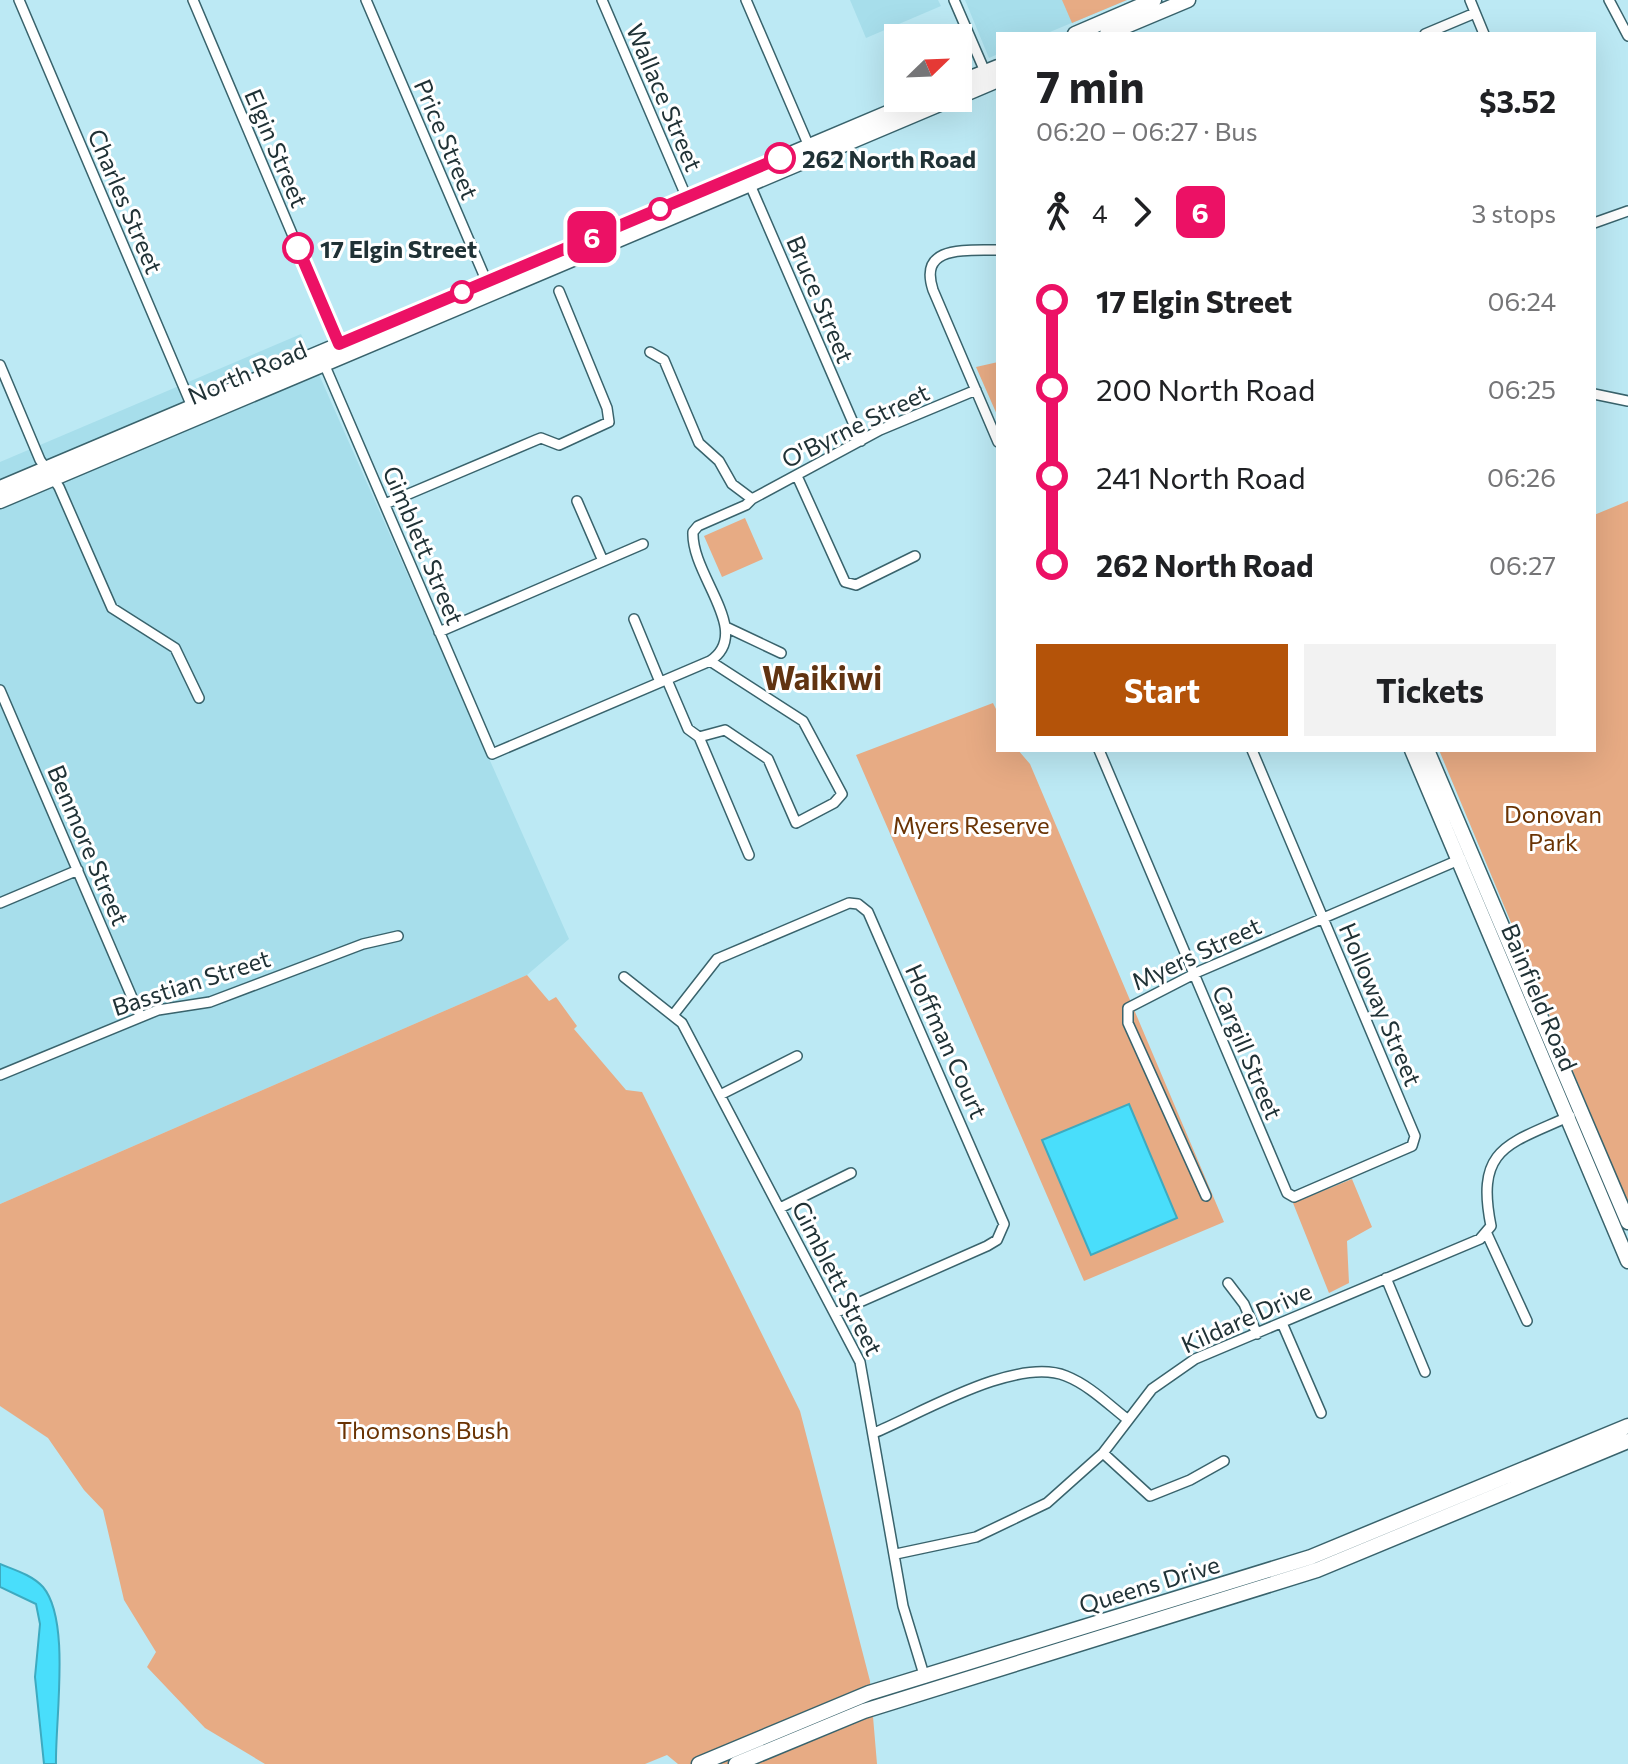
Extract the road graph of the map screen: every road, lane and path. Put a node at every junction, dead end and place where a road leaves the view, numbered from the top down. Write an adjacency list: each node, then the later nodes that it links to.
1 (19, 0): 37 (street, Charles Street)
2 (193, 0): 30 (street, Elgin Street)
3 (366, 0): 28 (street, Price Street)
4 (602, 0): 24 (street, Wallace Street)
5 (746, 0): 22 (street)
6 (954, 0): 17 (street)
7 (1188, 0): 10 (main road)
8 (1470, 0): 11 (street)
9 (1609, 0): 16 (street)
10 (1157, 4): 12 (main road)
11 (1475, 13): 14 (street); 15 (street)
12 (1121, 26): 13 (main road)
13 (1105, 30)
14 (1430, 32)
15 (1483, 32)
16 (1628, 36)
17 (993, 75): 18 (main road); 19 (main road, North Road)
18 (972, 80)
19 (972, 87)
20 (894, 112): 22 (main road, North Road)
21 (916, 112): 22 (main road, North Road)
22 (811, 152): 23 (main road, North Road)
23 (748, 178): 24 (main road, North Road); 39 (street, Bruce Street)
24 (689, 203): 28 (main road, North Road)
25 (1628, 211): 26 (street)
26 (1596, 222)
27 (996, 250): 34 (street)
28 (489, 287): 30 (main road, North Road)
29 (559, 291): 46 (street)
30 (341, 350): 32 (main road, North Road)
31 (650, 352): 43 (street)
32 (322, 358): 37 (main road, North Road); 46 (street, Gimblett Street)
33 (0, 365): 40 (street)
34 (976, 390): 38 (street); 39 (street, O'Byrne Street)
35 (1596, 394): 36 (street)
36 (1628, 401)
37 (194, 412): 40 (main road, North Road)
38 (996, 437)
39 (861, 441): 41 (street, O'Byrne Street)
40 (49, 474): 42 (main road, North Road); 44 (main road, North Road); 57 (street)
41 (797, 476): 43 (street, O'Byrne Street); 48 (street)
42 (0, 488)
43 (752, 499): 51 (street, O'Byrne Street)
44 (0, 501)
45 (577, 501): 49 (street)
46 (385, 504): 52 (street, Gimblett Street)
47 (643, 544): 49 (street)
48 (915, 556)
49 (603, 561): 52 (street)
50 (634, 619): 55 (street)
51 (726, 627): 53 (street); 54 (street)
52 (439, 632): 55 (street, Gimblett Street)
53 (781, 653)
54 (710, 661): 55 (street); 58 (street)
55 (663, 681): 58 (street)
56 (0, 690): 65 (street, Benmore Street)
57 (199, 698)
58 (699, 737): 63 (street)
59 (1100, 752): 70 (street, Cargill Street)
60 (1253, 752): 67 (street, Holloway Street)
61 (1413, 752): 64 (main road, Bainfield Road)
62 (1428, 752): 64 (main road, Bainfield Road)
63 (749, 855)
64 (1465, 857): 67 (street, Myers Street); 76 (main road, Bainfield Road)
65 (78, 870): 66 (street); 72 (street, Benmore Street)
66 (0, 903)
67 (1323, 918): 70 (street, Myers Street); 78 (street, Holloway Street)
68 (398, 936): 72 (street, Basstian Street)
69 (624, 977): 71 (street, Gimblett Street)
70 (1194, 977): 78 (street, Cargill Street); 79 (street, Myers Street)
71 (674, 1014): 75 (street, Gimblett Street); 86 (street, Hoffman Court)
72 (140, 1016): 74 (street, Basstian Street)
73 (797, 1056): 75 (street)
74 (0, 1075)
75 (720, 1095): 80 (street, Gimblett Street)
76 (1574, 1114): 81 (main road, Bainfield Road); 82 (street); 83 (main road, Bainfield Road)
77 (851, 1173): 80 (street)
78 (1287, 1193)
79 (1206, 1196)
80 (780, 1208): 86 (street, Gimblett Street)
81 (1628, 1222)
82 (1487, 1234): 84 (street, Kildare Drive); 87 (street)
83 (1628, 1261)
84 (1386, 1278): 88 (street, Kildare Drive); 90 (street)
85 (1228, 1283): 89 (street)
86 (835, 1313): 95 (street, Gimblett Street)
87 (1527, 1321)
88 (1282, 1323): 89 (street, Kildare Drive); 91 (street)
89 (1257, 1334): 92 (street, Kildare Drive)
90 (1425, 1372)
91 (1321, 1413)
92 (1127, 1419): 95 (street); 98 (street, Kildare Drive)
93 (1628, 1419): 96 (main road, Queens Drive)
94 (1628, 1426): 96 (main road, Queens Drive)
95 (874, 1433): 101 (street, Gimblett Street)
96 (1607, 1435): 99 (main road, Queens Drive)
97 (1628, 1441): 99 (main road, Queens Drive)
98 (1103, 1453): 100 (street); 101 (street, Kildare Drive)
99 (1568, 1459): 102 (main road, Queens Drive)
100 (1224, 1461)
101 (896, 1554): 102 (street, Gimblett Street)
102 (927, 1683): 103 (main road, Queens Drive); 104 (main road, Queens Drive)
103 (699, 1764)
104 (736, 1764)

